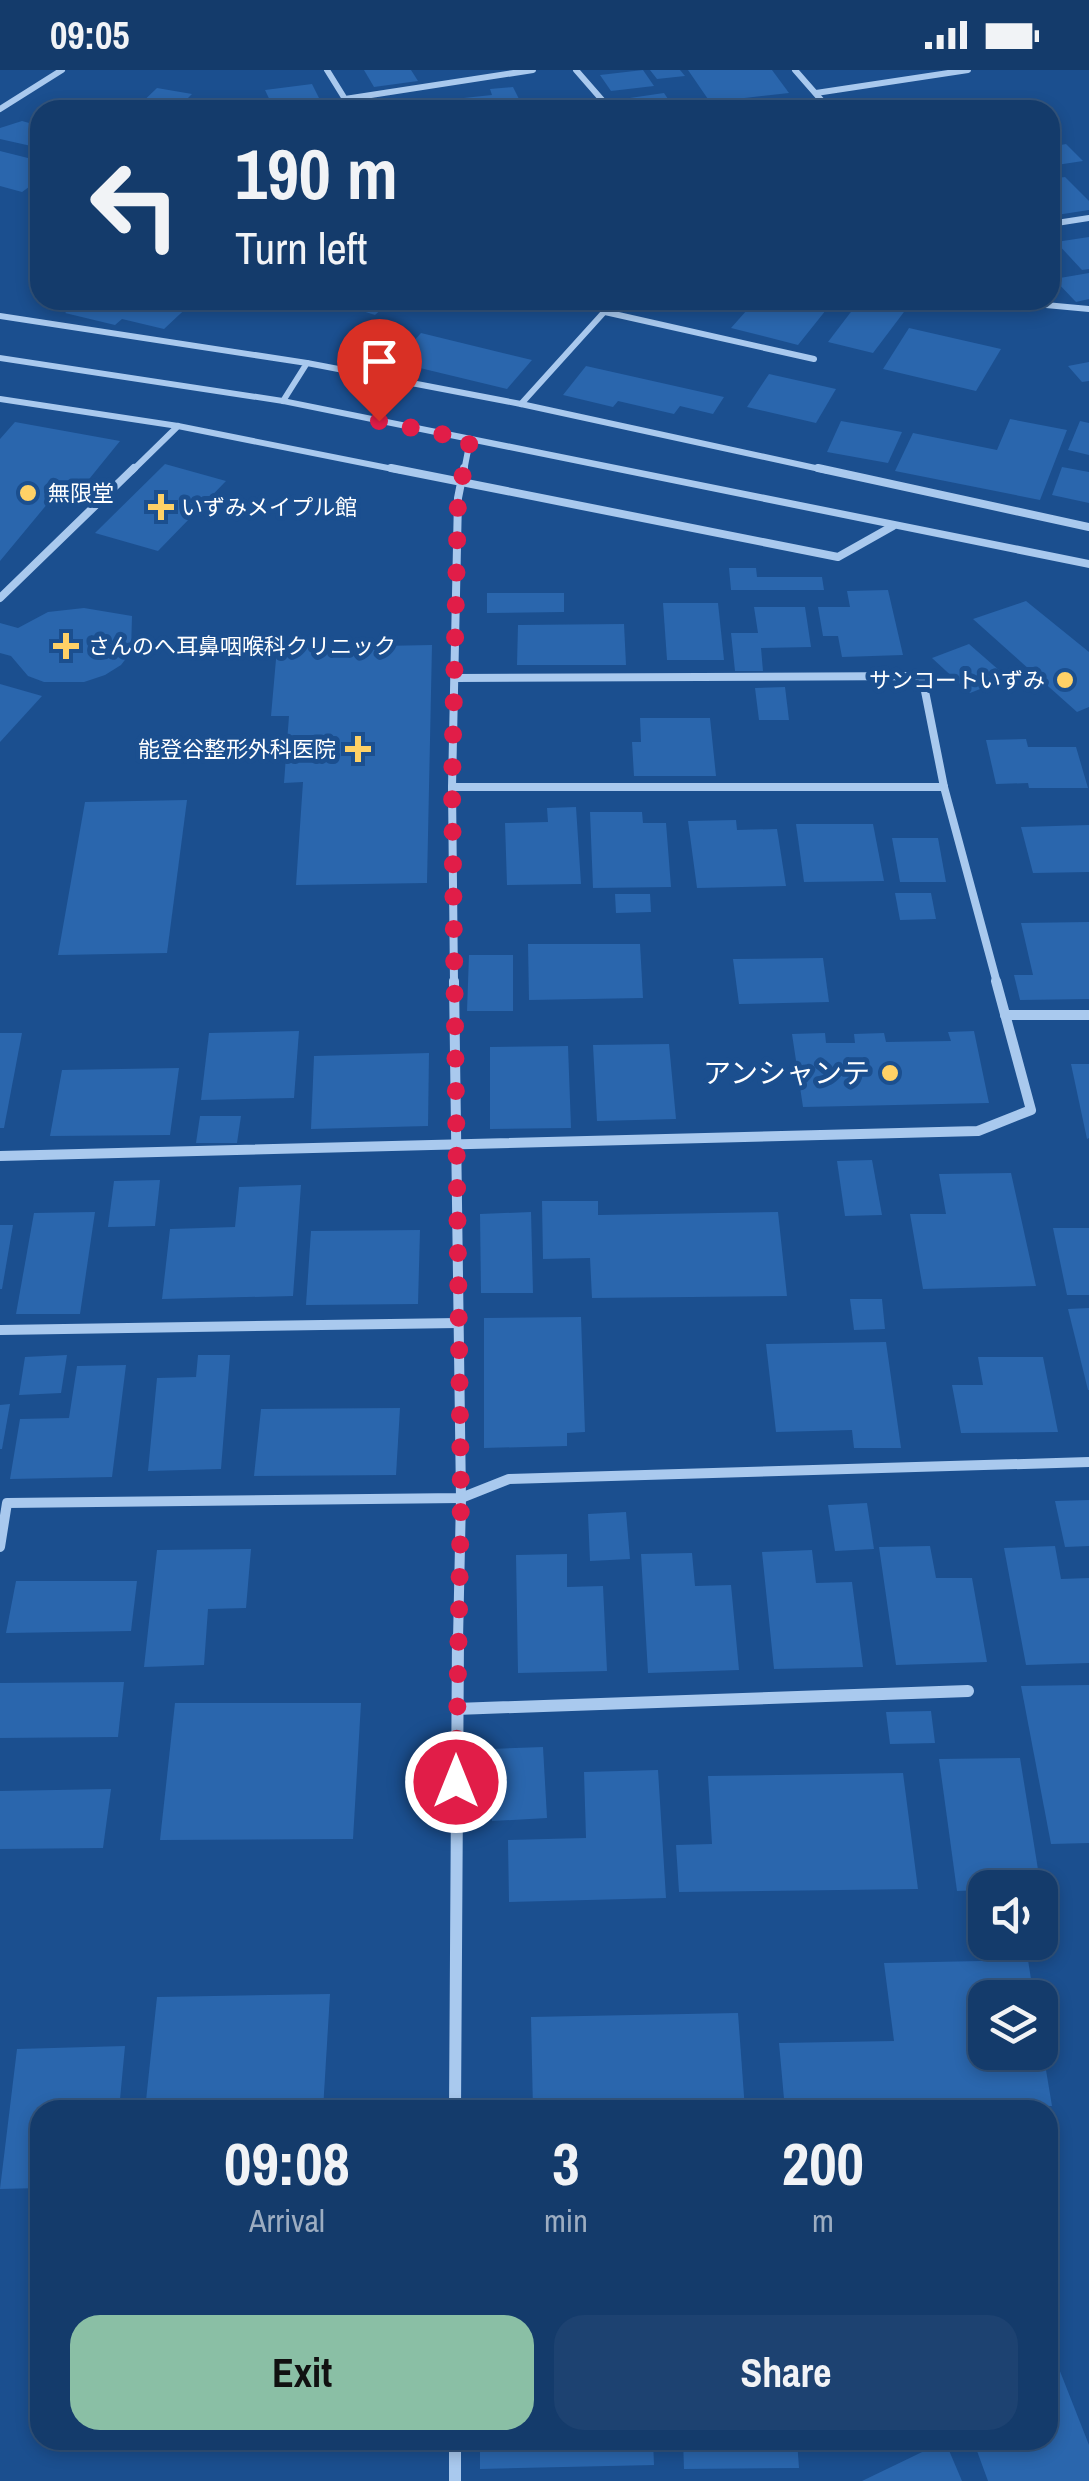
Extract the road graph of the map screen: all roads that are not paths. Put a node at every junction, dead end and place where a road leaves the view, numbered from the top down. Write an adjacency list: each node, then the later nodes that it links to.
1 (62, 70): 10 (street)
2 (327, 70): 3 (street)
3 (533, 70)
4 (576, 70): 8 (street)
5 (795, 70): 7 (street)
6 (968, 70): 7 (street)
7 (816, 93): 9 (street)
8 (602, 100)
9 (822, 100)
10 (0, 108)
11 (1089, 218): 12 (street)
12 (1060, 222)
13 (1060, 307): 14 (street)
14 (1089, 309)
15 (606, 312): 18 (street); 22 (street)
16 (0, 316): 19 (street)
17 (0, 358): 21 (street)
18 (814, 359)
19 (307, 363): 21 (street); 22 (street)
20 (0, 399): 23 (street)
21 (283, 401): 24 (street)
22 (521, 404): 27 (street)
23 (178, 426): 25 (street); 29 (street)
24 (470, 440): 25 (street); 26 (street)
25 (462, 480): 26 (street); 30 (street)
26 (893, 526): 28 (street)
27 (1089, 527)
28 (1089, 564)
29 (0, 598)
30 (455, 678): 31 (street); 32 (street)
31 (452, 787): 32 (street); 35 (street)
32 (944, 787): 34 (street)
33 (1089, 1015): 34 (street)
34 (1005, 1016): 35 (street)
35 (455, 1147): 36 (street); 37 (street)
36 (0, 1156)
37 (458, 1322): 38 (street); 40 (street)
38 (0, 1330)
39 (1089, 1462): 40 (street)
40 (461, 1498): 41 (street); 43 (street)
41 (0, 1546)
42 (968, 1691): 43 (street)
43 (456, 1708): 44 (street)
44 (455, 2100)
45 (455, 2450): 46 (street)
46 (454, 2481)

